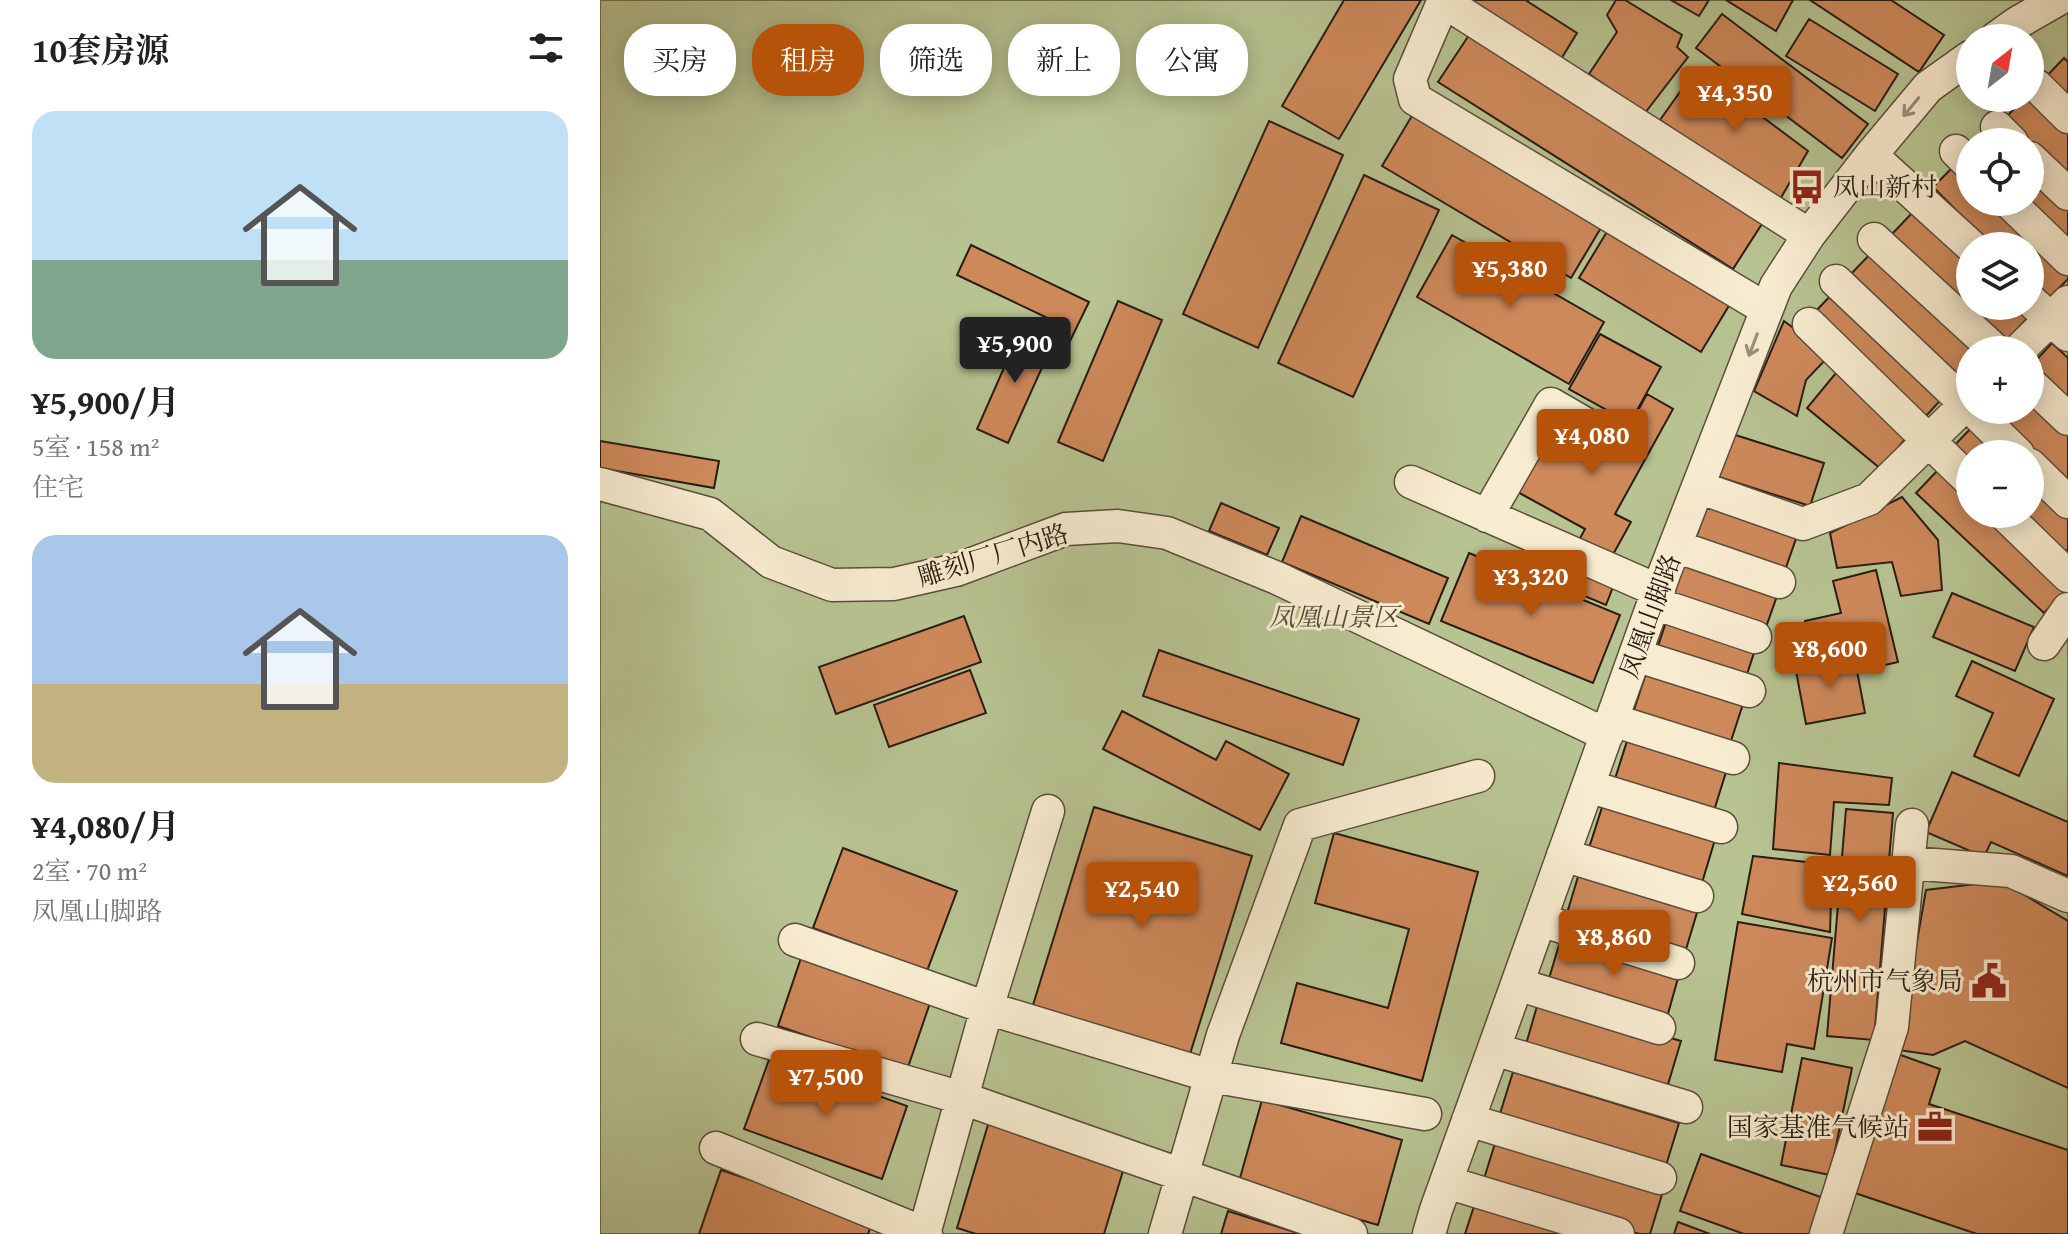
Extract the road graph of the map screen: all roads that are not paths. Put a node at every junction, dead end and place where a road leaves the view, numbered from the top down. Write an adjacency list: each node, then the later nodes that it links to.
1 (2057, 0): 3 (street)
2 (1443, 1): 12 (street); 16 (street)
3 (2016, 24)
4 (1956, 67): 7 (street, 凤凰山脚路, one-way to 7)
5 (2044, 93): 6 (street)
6 (2068, 117)
7 (1871, 155): 11 (street); 12 (street, 凤凰山脚路)
8 (2044, 171): 9 (street)
9 (2068, 194)
10 (2023, 216): 14 (street)
11 (1956, 232)
12 (1809, 235): 16 (street, 凤凰山脚路)
13 (1874, 239): 19 (street)
14 (2068, 259)
15 (1836, 281): 21 (street)
16 (1766, 309): 33 (street, 凤凰山脚路, one-way to 33)
17 (2054, 314): 20 (street)
18 (1809, 324): 28 (street)
19 (1980, 336)
20 (2033, 336)
21 (1956, 392)
22 (2044, 396): 24 (street)
23 (1956, 417): 28 (street)
24 (2068, 419)
25 (1989, 424): 27 (street)
26 (1608, 437): 35 (street)
27 (2004, 440)
28 (1929, 441): 29 (street); 33 (street)
29 (1956, 467)
30 (2044, 479): 34 (street)
31 (1411, 482): 35 (street)
32 (600, 484): 46 (street, 雕刻厂厂内路)
33 (1698, 487): 37 (street, 凤凰山脚路)
34 (2068, 502)
35 (1487, 516): 40 (street)
36 (2018, 528): 38 (street)
37 (1675, 546): 39 (street); 40 (street, 凤凰山脚路)
38 (2068, 576)
39 (1779, 582)
40 (1656, 597): 42 (street); 44 (street, 凤凰山脚路)
41 (2068, 609): 43 (street)
42 (1755, 637)
43 (2044, 644)
44 (1635, 655): 45 (street); 46 (street, 凤凰山脚路)
45 (1749, 691)
46 (1609, 727): 47 (street, 雕刻厂厂内路); 49 (street, 凤凰山脚路)
47 (1733, 758)
48 (1478, 776): 65 (street)
49 (1588, 786): 52 (street); 53 (street, 凤凰山脚路)
50 (1048, 811): 61 (street)
51 (1912, 825): 54 (street)
52 (1721, 827)
53 (1563, 855): 55 (street); 57 (street, 凤凰山脚路)
54 (1909, 863): 56 (street); 79 (street)
55 (1697, 896)
56 (2068, 896)
57 (1540, 920): 59 (street); 60 (street, 凤凰山脚路)
58 (795, 940): 61 (street)
59 (1678, 963)
60 (1517, 984): 62 (street); 64 (street, 凤凰山脚路)
61 (987, 1008): 65 (street); 66 (street)
62 (1659, 1028)
63 (757, 1039): 66 (street)
64 (1494, 1049): 67 (street); 69 (street, 凤凰山脚路)
65 (1211, 1076): 68 (street); 71 (street)
66 (962, 1098): 71 (street); 74 (street)
67 (1686, 1107)
68 (1425, 1114)
69 (1468, 1120): 72 (street); 73 (street, 凤凰山脚路)
70 (716, 1148): 74 (street)
71 (1183, 1174): 75 (street); 76 (street)
72 (1660, 1178)
73 (1446, 1182): 77 (street, 凤凰山脚路); 78 (street)
74 (924, 1234)
75 (1165, 1234)
76 (1351, 1234)
77 (1429, 1234)
78 (1618, 1234)
79 (1826, 1234)

